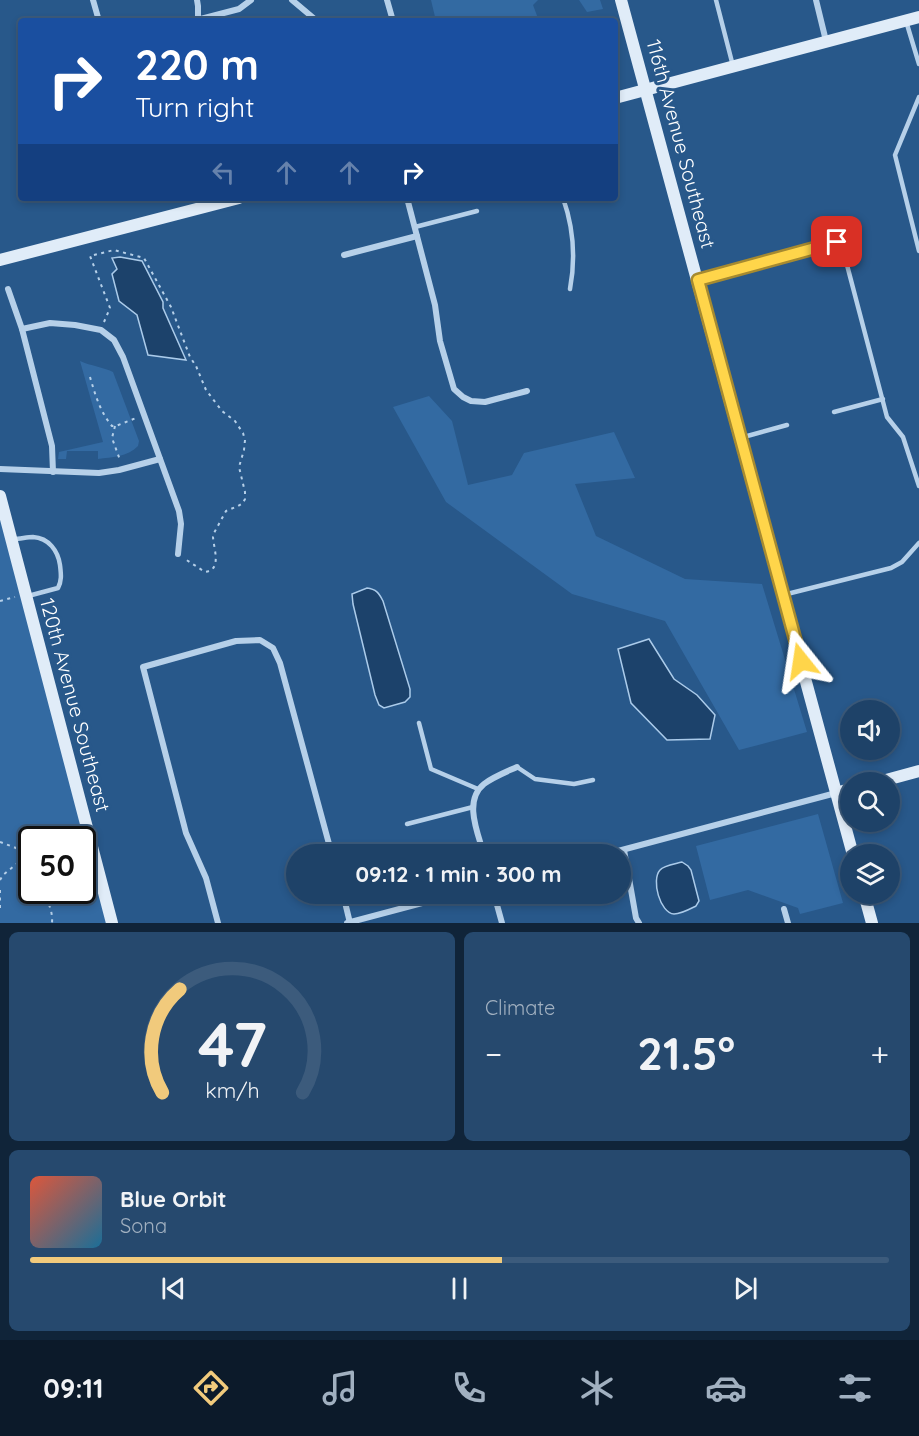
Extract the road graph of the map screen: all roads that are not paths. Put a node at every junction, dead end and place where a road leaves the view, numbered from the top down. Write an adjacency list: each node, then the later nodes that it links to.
1 (93, 0): 10 (street)
2 (197, 0): 11 (street)
3 (251, 0): 12 (street)
4 (292, 0): 13 (street)
5 (387, 0): 14 (street)
6 (621, 0): 19 (street, 116th Avenue Southeast)
7 (716, 0): 18 (lane)
8 (816, 0): 16 (street)
9 (919, 17): 15 (street)
10 (98, 18)
11 (196, 18)
12 (207, 18)
13 (313, 18)
14 (392, 18)
15 (906, 21): 16 (street); 17 (lane)
16 (826, 41): 18 (street)
17 (919, 64)
18 (733, 66): 19 (street)
19 (646, 89): 20 (street); 31 (street, 116th Avenue Southeast)
20 (618, 97)
21 (919, 97): 28 (lane)
22 (227, 201): 30 (street)
23 (408, 201): 26 (street)
24 (564, 201): 33 (lane)
25 (477, 211): 26 (lane)
26 (415, 226): 27 (street)
27 (417, 237): 29 (street); 35 (street)
28 (919, 251)
29 (344, 255)
30 (0, 260)
31 (698, 280): 36 (lane); 39 (street, 116th Avenue Southeast)
32 (8, 289): 34 (street)
33 (570, 289)
34 (22, 329): 40 (street); 42 (street)
35 (527, 391)
36 (883, 399): 37 (lane); 43 (lane)
37 (834, 412)
38 (787, 425): 39 (lane)
39 (740, 438): 49 (street, 116th Avenue Southeast)
40 (160, 459): 42 (street); 47 (street)
41 (0, 469): 42 (street)
42 (52, 472)
43 (919, 486)
44 (0, 496): 45 (street, 120th Avenue Southeast)
45 (11, 540): 48 (street, 120th Avenue Southeast); 48 (lane)
46 (919, 543): 49 (lane)
47 (178, 554)
48 (23, 596): 70 (street, 120th Avenue Southeast)
49 (783, 596): 57 (street, 116th Avenue Southeast)
50 (419, 723): 55 (lane)
51 (517, 767): 54 (lane); 55 (street)
52 (919, 771): 53 (street)
53 (900, 776)
54 (593, 780)
55 (478, 789): 58 (street)
56 (840, 792): 57 (street)
57 (836, 793): 62 (street, 116th Avenue Southeast); 63 (street)
58 (473, 807): 59 (lane); 61 (street)
59 (407, 824)
60 (329, 844): 71 (street)
61 (481, 844)
62 (850, 844)
63 (631, 848)
64 (631, 890): 74 (street)
65 (345, 904): 72 (street)
66 (419, 904): 72 (street)
67 (497, 904): 73 (street)
68 (867, 904): 76 (street)
69 (784, 909): 75 (street)
70 (112, 923)
71 (218, 923)
72 (349, 923)
73 (502, 923)
74 (639, 923)
75 (788, 923)
76 (872, 923)

